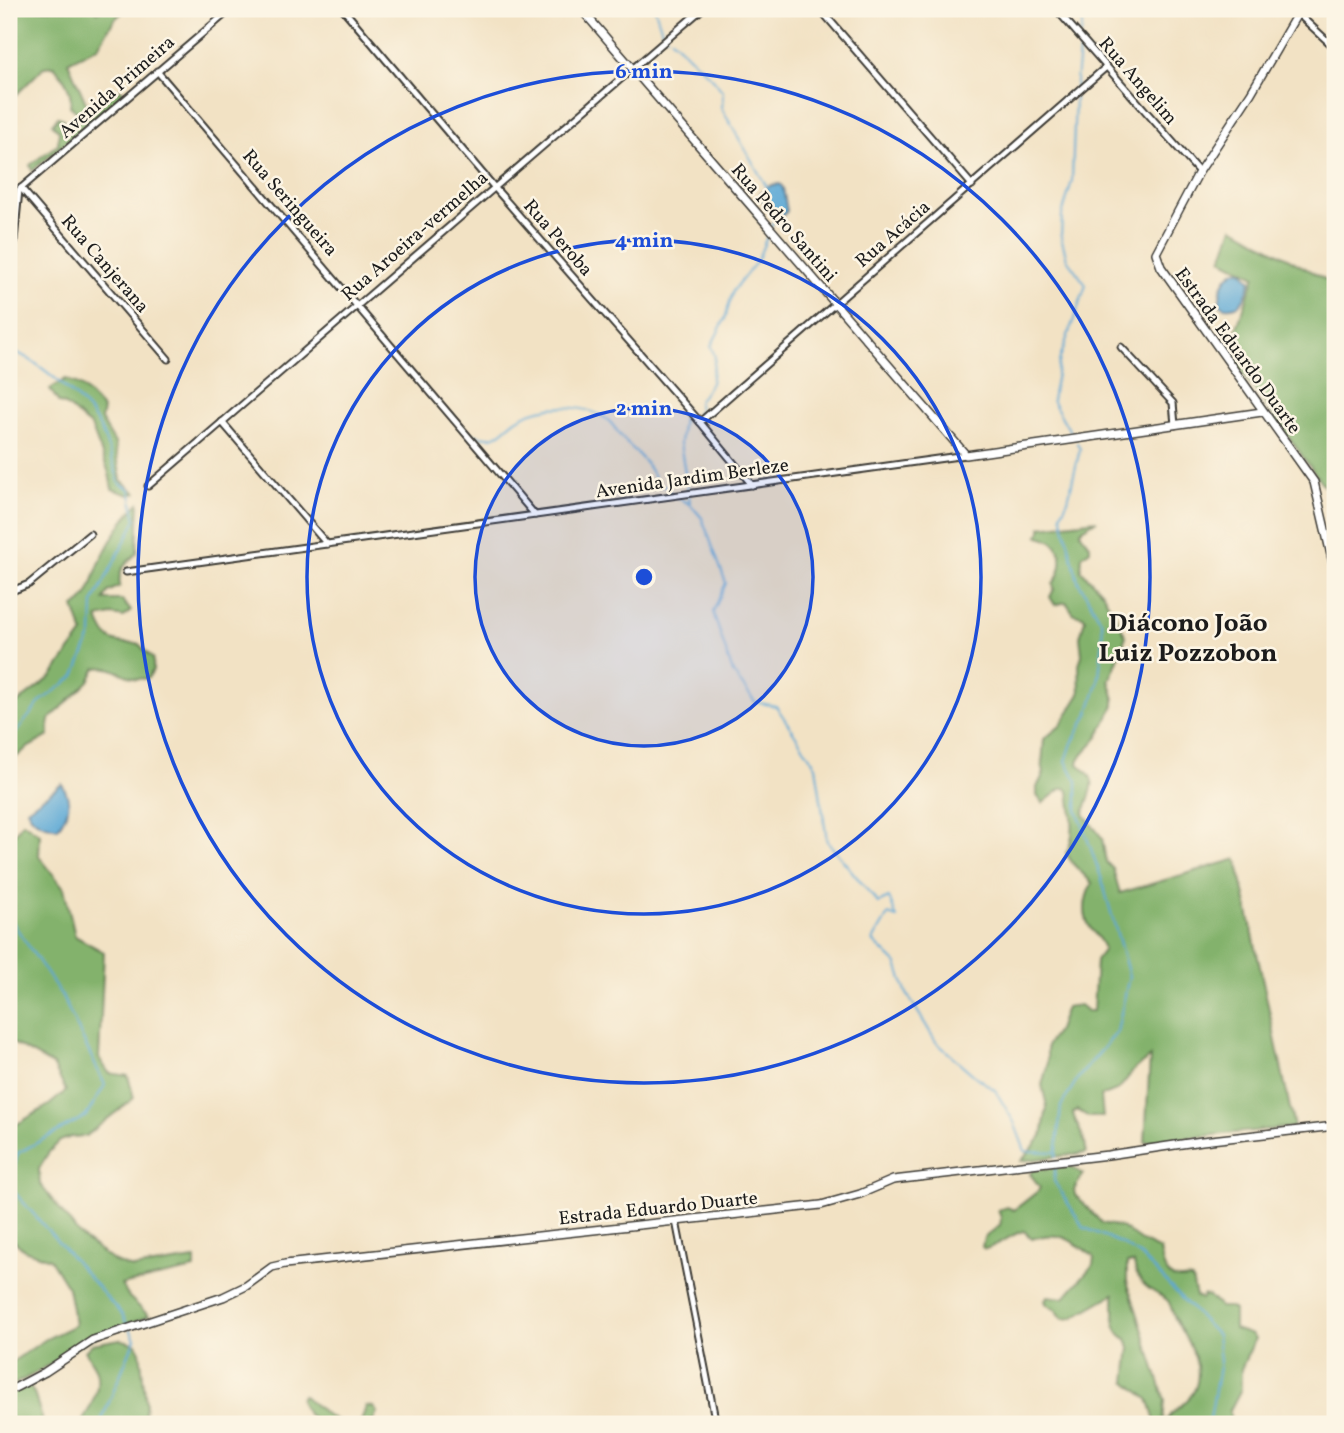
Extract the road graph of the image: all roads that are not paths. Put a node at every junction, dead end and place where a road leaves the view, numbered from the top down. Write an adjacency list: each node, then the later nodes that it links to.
1 (231, 9): 11 (street, Avenida Primeira)
2 (343, 9): 14 (street, Rua Peroba)
3 (581, 9): 9 (street, Rua Pedro Santini)
4 (702, 9): 9 (street, Rua Aroeira-vermelha)
5 (820, 9): 13 (street)
6 (1056, 9): 10 (street, Rua Angelim)
7 (1297, 10): 8 (street); 12 (street, Estrada Eduardo Duarte)
8 (1335, 48)
9 (632, 68): 14 (street, Rua Aroeira-vermelha); 17 (street, Rua Pedro Santini)
10 (1105, 68): 12 (street, Rua Angelim); 13 (street, Rua Acácia)
11 (158, 71): 15 (street, Avenida Primeira); 18 (street, Rua Seringueira)
12 (1199, 172): 21 (street, Estrada Eduardo Duarte)
13 (972, 184): 17 (street, Rua Acácia)
14 (494, 187): 18 (street, Rua Aroeira-vermelha); 23 (street, Rua Peroba)
15 (21, 188): 16 (street); 20 (street, Rua Canjerana)
16 (9, 291)
17 (835, 304): 23 (street, Rua Acácia); 25 (street, Rua Pedro Santini)
18 (358, 305): 22 (street, Rua Aroeira-vermelha); 28 (street, Rua Seringueira)
19 (1121, 347): 24 (street)
20 (168, 359)
21 (1262, 412): 24 (street, Avenida Jardim Berleze); 32 (street, Estrada Eduardo Duarte)
22 (222, 422): 27 (street, Rua Aroeira-vermelha); 30 (street)
23 (700, 422): 26 (street, Rua Peroba)
24 (1175, 425): 25 (street, Avenida Jardim Berleze)
25 (966, 455): 26 (street, Avenida Jardim Berleze)
26 (752, 485): 28 (street, Avenida Jardim Berleze)
27 (148, 486)
28 (535, 515): 30 (street, Avenida Jardim Berleze)
29 (90, 534): 33 (street)
30 (328, 544): 31 (street, Avenida Jardim Berleze)
31 (126, 572)
32 (1335, 572)
33 (9, 592)
34 (1335, 1126): 35 (street, Estrada Eduardo Duarte)
35 (676, 1221): 36 (street, Estrada Eduardo Duarte); 37 (street)
36 (9, 1391)
37 (716, 1424)

